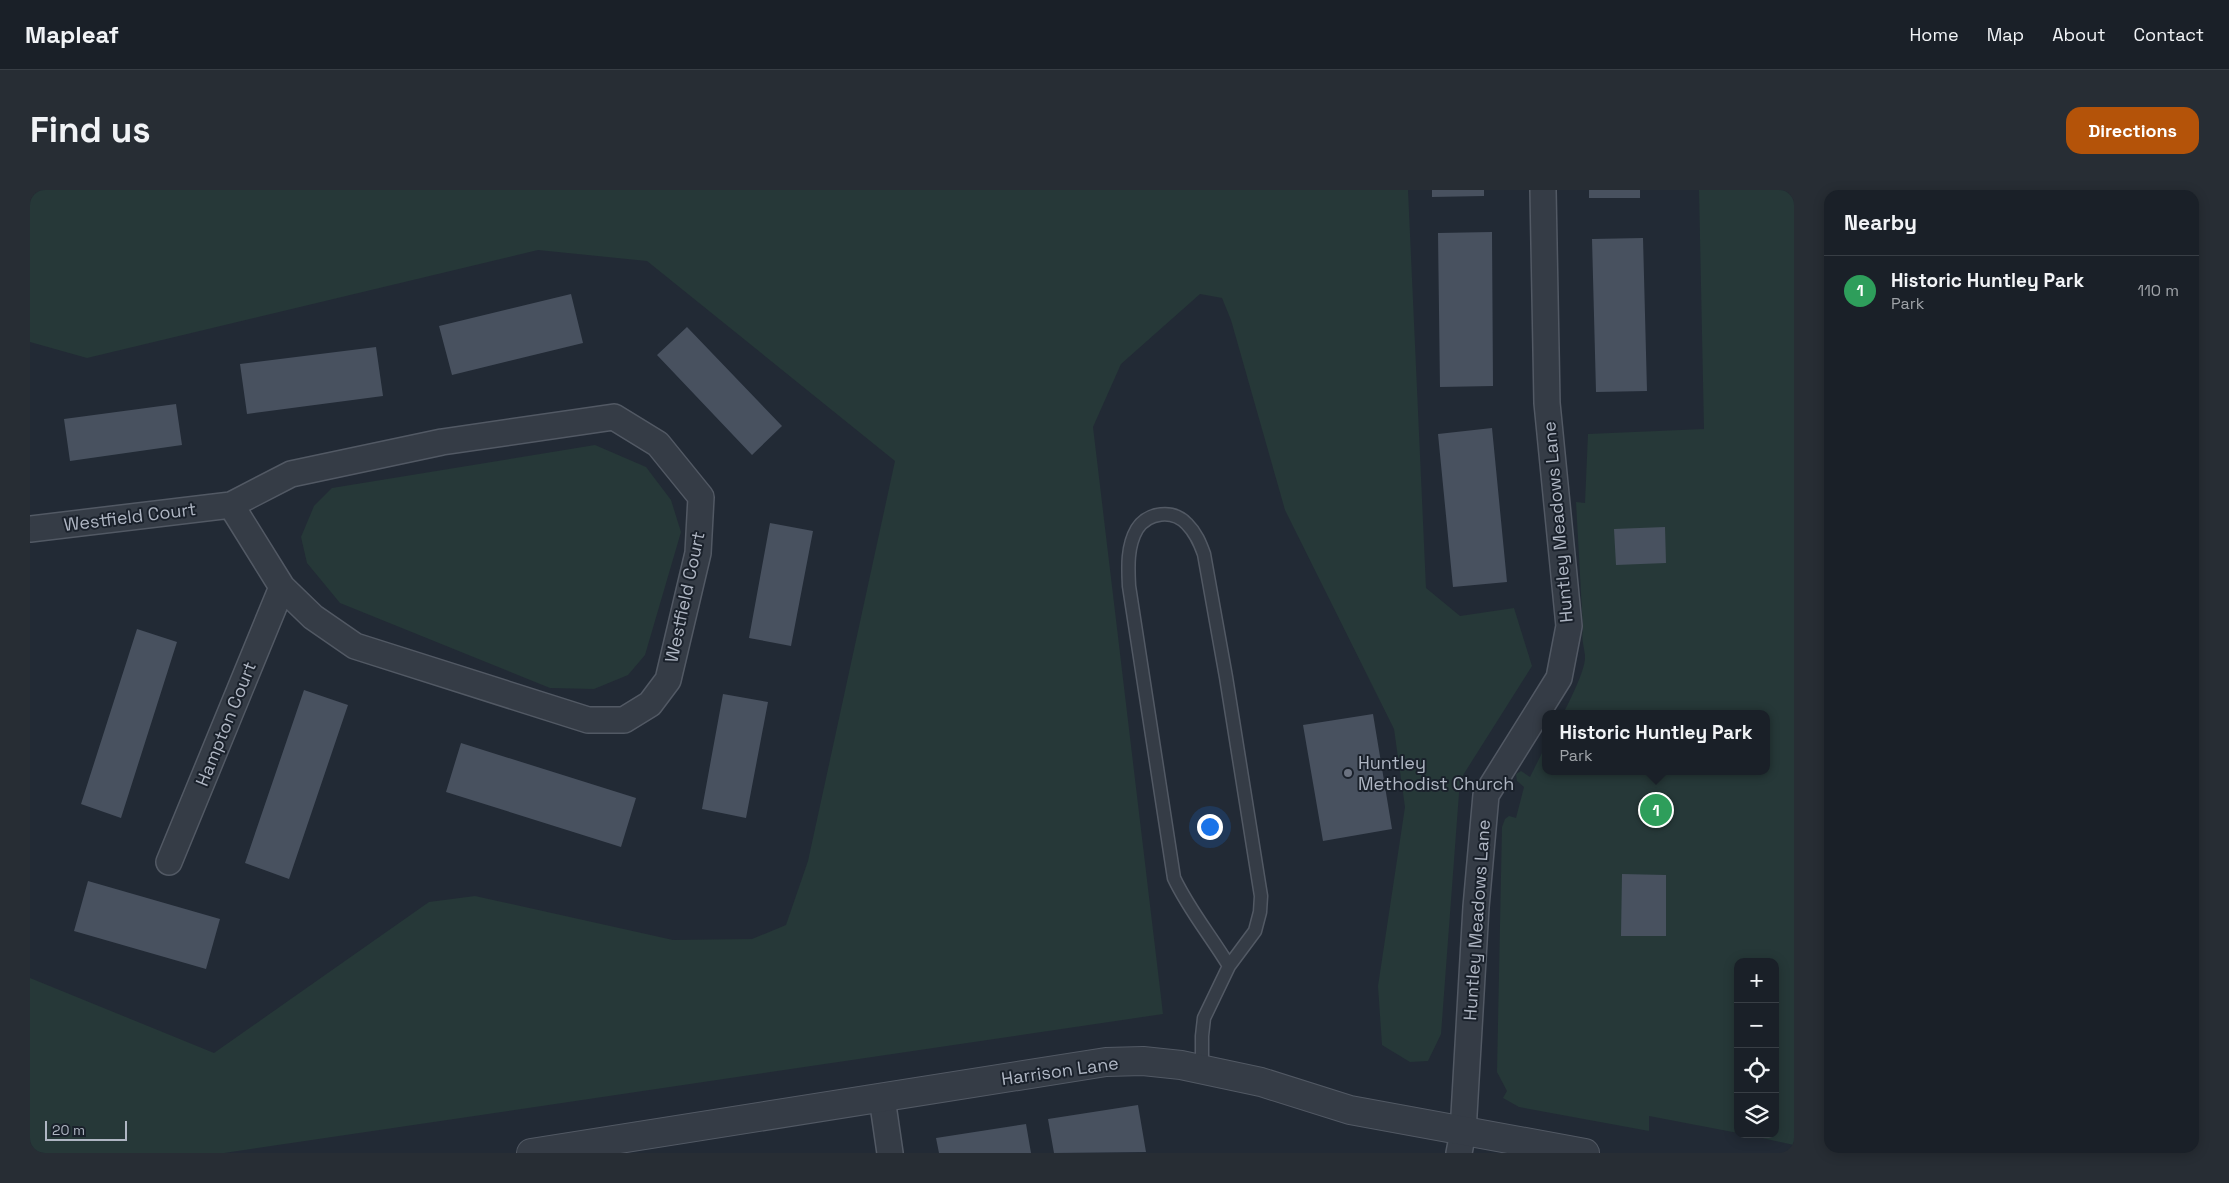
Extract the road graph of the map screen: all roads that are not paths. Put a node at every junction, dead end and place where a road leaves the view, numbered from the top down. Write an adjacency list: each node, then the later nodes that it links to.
1 (1543, 190): 9 (street, Huntley Meadows Lane)
2 (231, 505): 3 (street, Westfield Court); 4 (street, Westfield Court); 4 (street, Westfield Court)
3 (30, 529)
4 (282, 587): 5 (street, Hampton Court)
5 (169, 862)
6 (1229, 966): 6 (lane); 7 (lane)
7 (1202, 1069): 8 (street, Harrison Lane); 9 (street, Harrison Lane)
8 (882, 1098): 10 (street, Harrison Lane); 11 (street)
9 (1461, 1143): 12 (street, Harrison Lane)
10 (531, 1153)
11 (890, 1153)
12 (1585, 1153)

